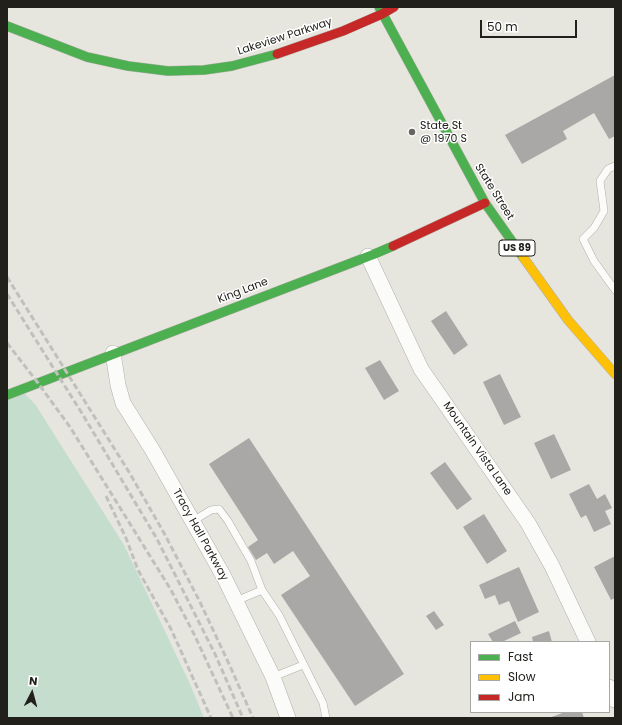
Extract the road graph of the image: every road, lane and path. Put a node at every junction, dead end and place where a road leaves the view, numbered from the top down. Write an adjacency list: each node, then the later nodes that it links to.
1 (394, 7): 2 (main road, Lakeview Parkway)
2 (380, 10): 3 (main road, Lakeview Parkway); 5 (main road, State Street / US 89)
3 (7, 26)
4 (615, 166): 7 (lane)
5 (485, 203): 6 (main road, King Lane); 9 (main road, State Street / US 89)
6 (368, 256): 8 (main road, King Lane); 14 (street, Mountain Vista Lane)
7 (615, 290)
8 (113, 353): 10 (main road, King Lane); 11 (street, Tracy Hall Parkway)
9 (615, 374)
10 (7, 394)
11 (193, 521): 12 (lane); 13 (street, Tracy Hall Parkway)
12 (262, 590): 13 (lane); 15 (lane)
13 (236, 601): 16 (street, Tracy Hall Parkway)
14 (588, 641)
15 (303, 665): 16 (lane); 20 (lane)
16 (273, 677): 19 (street, Tracy Hall Parkway)
17 (610, 689): 18 (street)
18 (615, 700)
19 (288, 718)
20 (326, 718)

